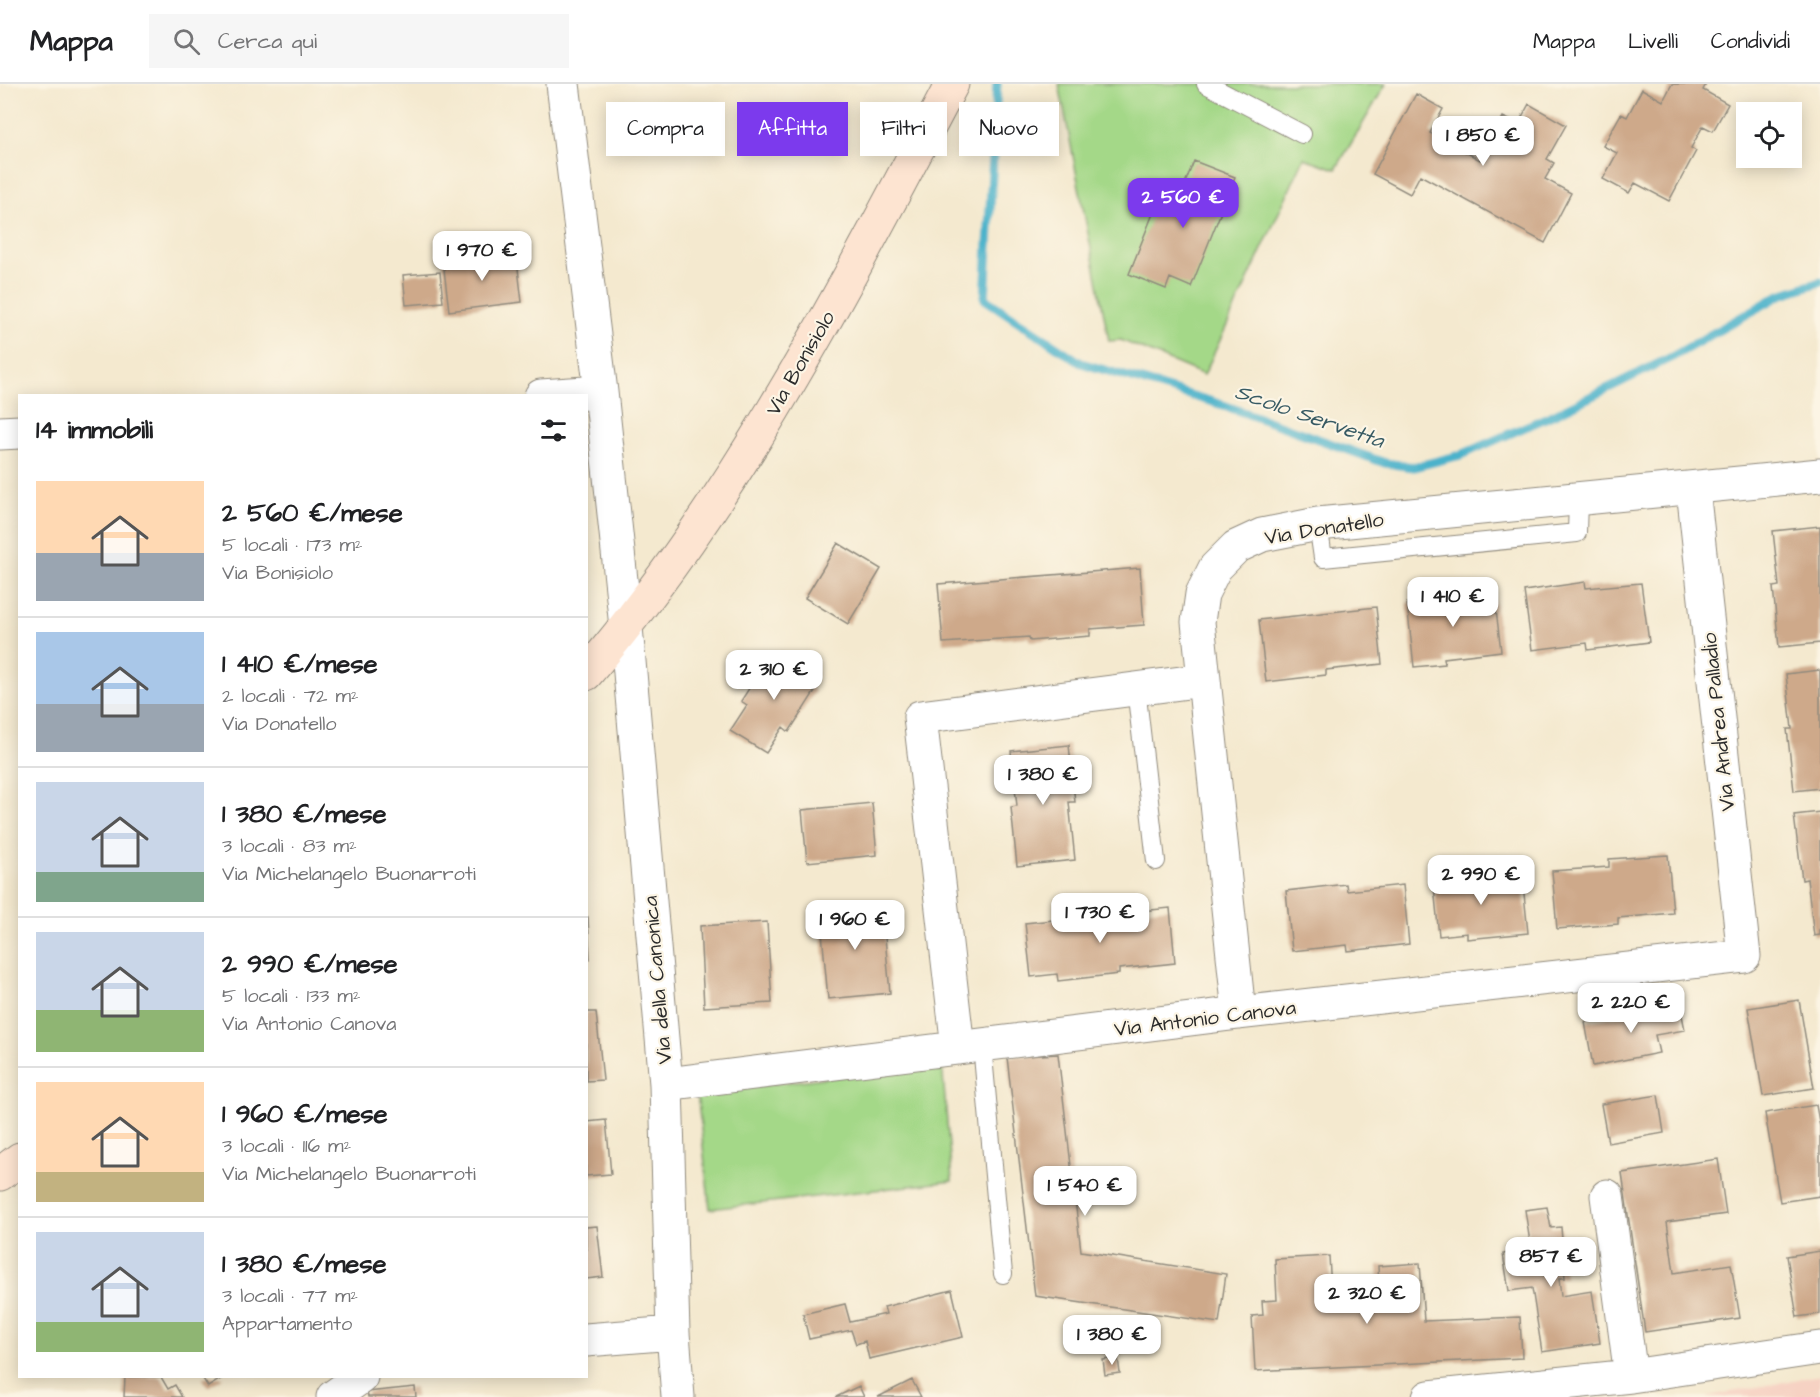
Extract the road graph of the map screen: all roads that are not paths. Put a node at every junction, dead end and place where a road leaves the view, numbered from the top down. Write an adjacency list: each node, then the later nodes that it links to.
1 (563, 84): 5 (street)
2 (952, 84): 11 (main road, Via Bonisiolo)
3 (1206, 84): 4 (lane)
4 (1302, 134)
5 (602, 392): 6 (street); 11 (street)
6 (572, 394)
7 (18, 432): 8 (street)
8 (0, 433)
9 (1820, 475): 10 (street, Via Donatello)
10 (1693, 489): 13 (street, Via Donatello); 16 (street, Via Andrea Palladio)
11 (626, 627): 12 (main road, Via Bonisiolo); 19 (street, Via della Canonica)
12 (588, 672)
13 (1204, 680): 14 (street); 17 (street, Via Donatello)
14 (1136, 688): 15 (lane); 18 (street)
15 (1156, 861)
16 (1744, 956): 17 (street, Via Antonio Canova)
17 (1239, 1013): 18 (street, Via Antonio Canova)
18 (970, 1047): 19 (street, Via Antonio Canova); 23 (lane)
19 (666, 1084): 24 (street, Via della Canonica)
20 (18, 1160): 21 (main road)
21 (0, 1174)
22 (1607, 1196): 27 (street)
23 (1003, 1274)
24 (673, 1333): 25 (street); 31 (street, Via della Canonica)
25 (588, 1340)
26 (1820, 1348): 27 (street)
27 (1630, 1376): 29 (street)
28 (360, 1378): 30 (street)
29 (1547, 1391): 32 (street)
30 (333, 1397)
31 (678, 1397)
32 (1429, 1397)

